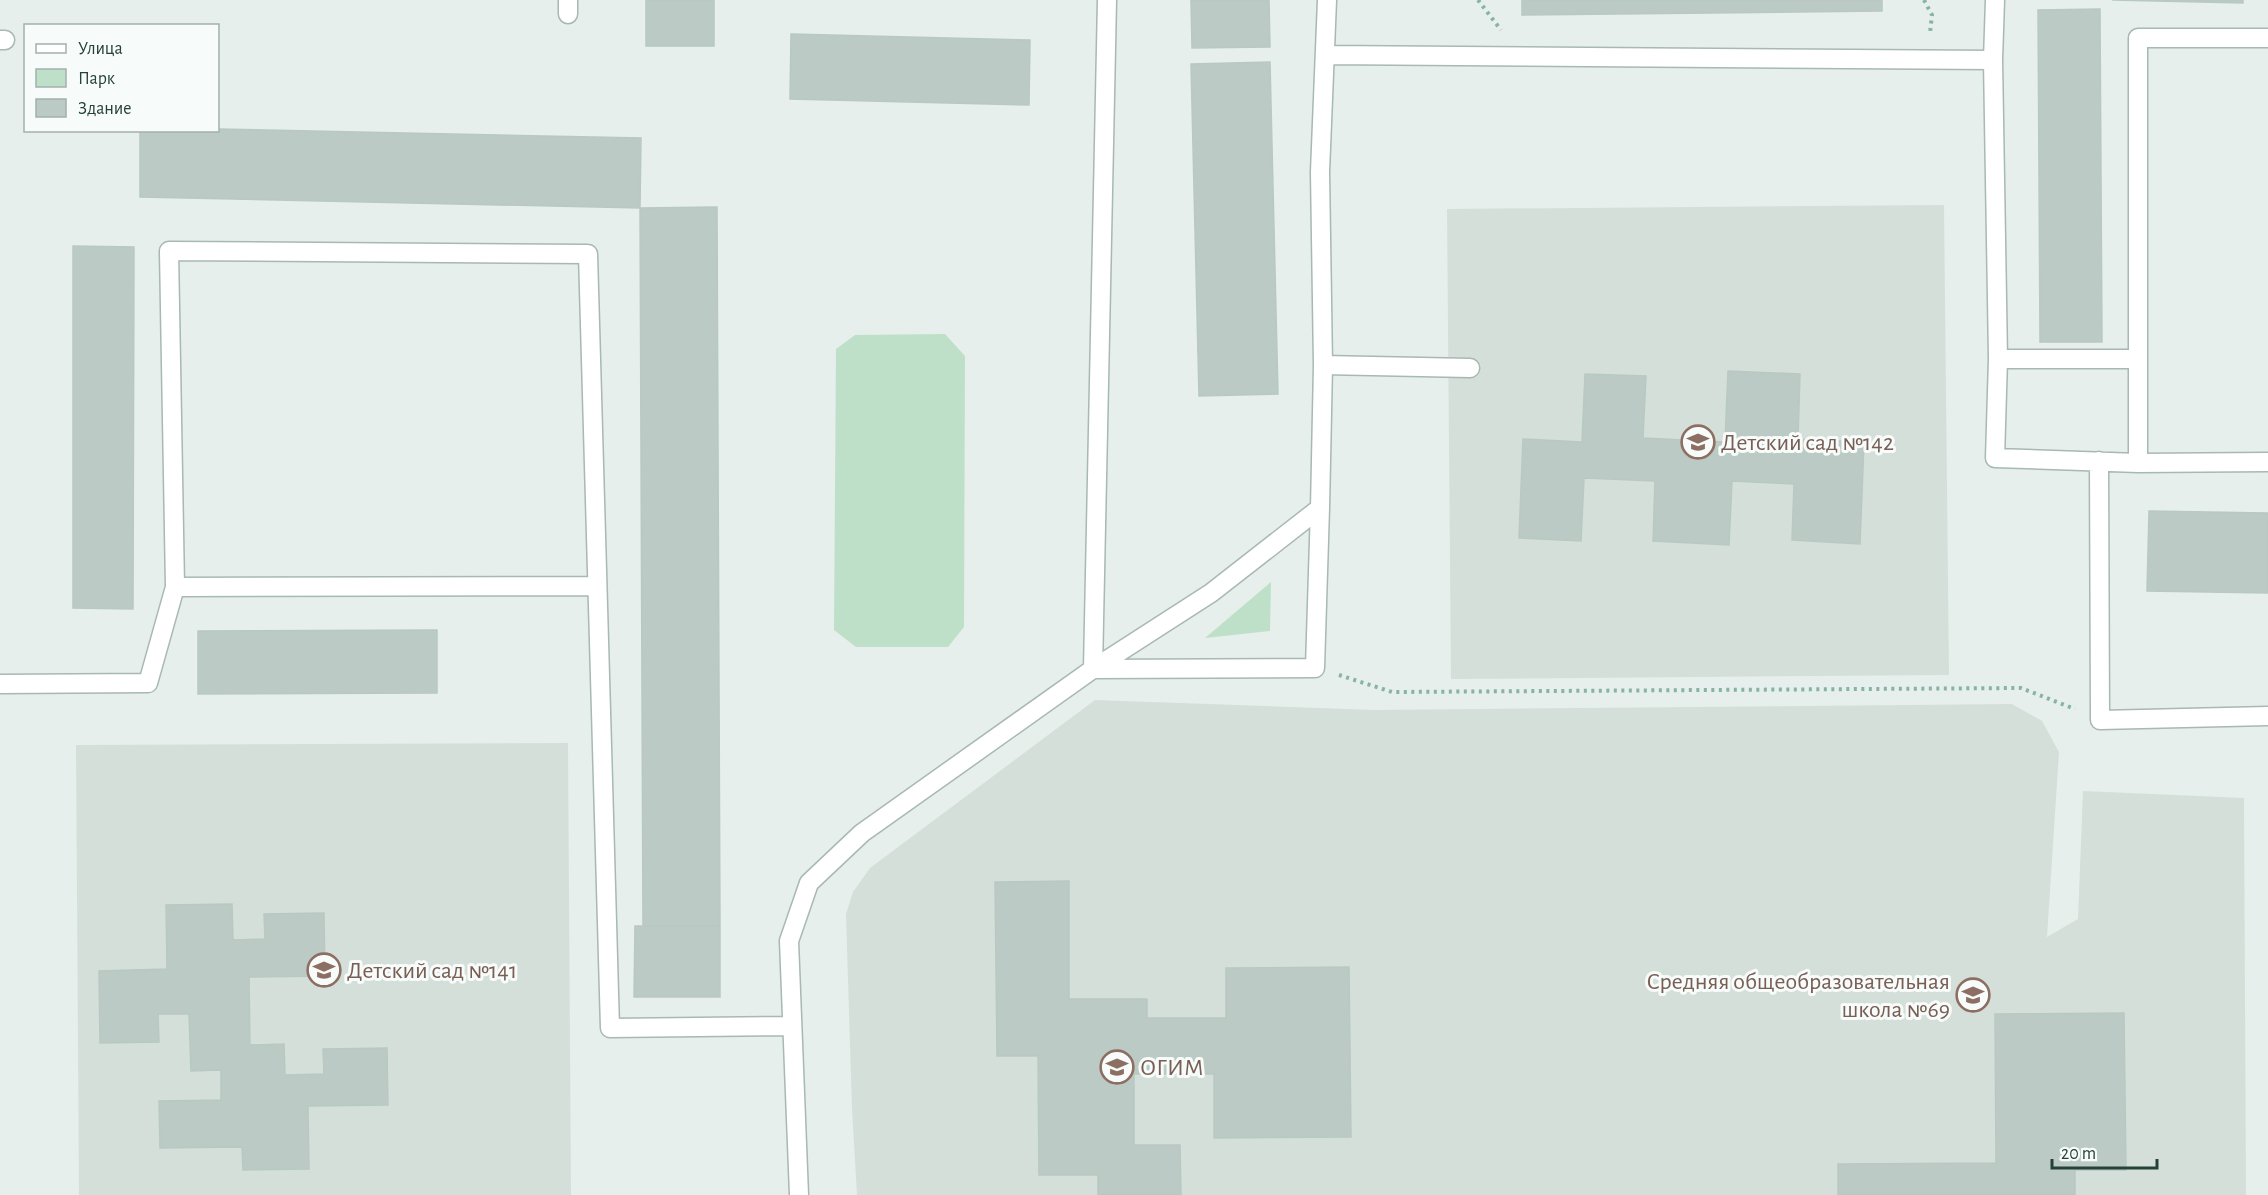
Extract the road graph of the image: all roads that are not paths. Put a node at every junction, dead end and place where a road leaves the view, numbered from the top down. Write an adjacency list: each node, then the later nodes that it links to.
1 (1107, 0): 17 (street)
2 (1327, 0): 5 (street)
3 (1995, 0): 6 (street)
4 (2268, 38): 8 (street)
5 (1326, 55): 6 (street); 9 (street)
6 (1993, 60): 7 (street)
7 (1998, 359): 8 (street); 11 (street)
8 (2138, 359): 13 (street)
9 (1323, 365): 10 (street); 14 (street)
10 (1470, 368)
11 (2099, 461): 13 (street); 19 (street)
12 (2268, 462): 13 (street)
13 (2138, 463)
14 (1320, 508): 17 (street); 17 (street)
15 (597, 586): 16 (street); 16 (street); 20 (street)
16 (175, 587): 18 (street)
17 (1093, 669): 20 (street)
18 (0, 684)
19 (2268, 716)
20 (791, 1026): 21 (street)
21 (799, 1195)

